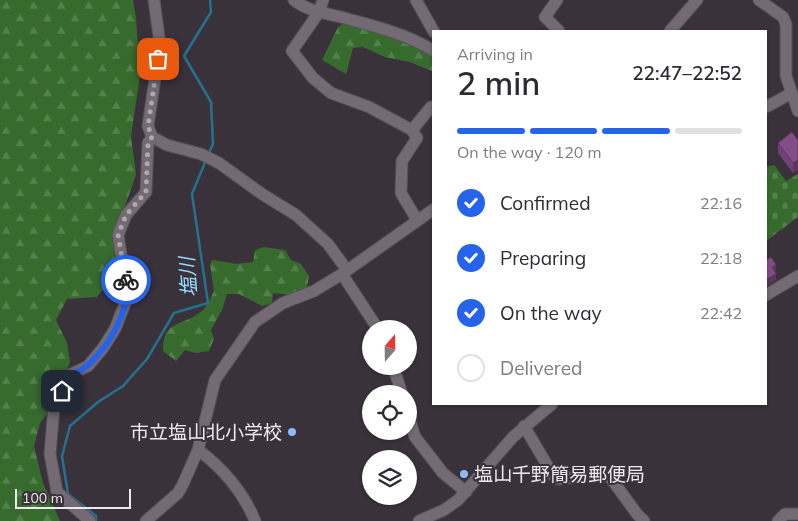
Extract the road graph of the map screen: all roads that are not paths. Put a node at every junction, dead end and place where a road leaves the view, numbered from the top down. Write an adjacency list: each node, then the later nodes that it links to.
1 (154, 0): 20 (street)
2 (294, 0): 8 (street)
3 (324, 0): 8 (street)
4 (416, 0): 11 (street)
5 (557, 0): 12 (street)
6 (697, 0): 13 (street)
7 (759, 0): 10 (street)
8 (319, 12): 14 (street); 19 (street)
9 (798, 24): 10 (street)
10 (786, 28): 15 (street)
11 (433, 30)
12 (558, 30)
13 (671, 30)
14 (432, 50)
15 (794, 96): 16 (street); 18 (street)
16 (767, 107)
17 (432, 108): 19 (street)
18 (798, 111)
19 (412, 130): 22 (street)
20 (152, 137): 23 (street); 34 (street)
21 (432, 210): 22 (street)
22 (417, 220): 23 (street)
23 (344, 272): 26 (street); 30 (street)
24 (798, 276): 25 (street)
25 (767, 294)
26 (373, 320)
27 (551, 405): 28 (street)
28 (524, 426): 31 (street); 38 (street)
29 (417, 440): 31 (street)
30 (198, 450): 35 (street); 36 (street)
31 (466, 492): 33 (street)
32 (798, 514): 39 (street)
33 (443, 515): 37 (street)
34 (90, 521)
35 (146, 521)
36 (255, 521)
37 (420, 521)
38 (644, 521)
39 (778, 521)

